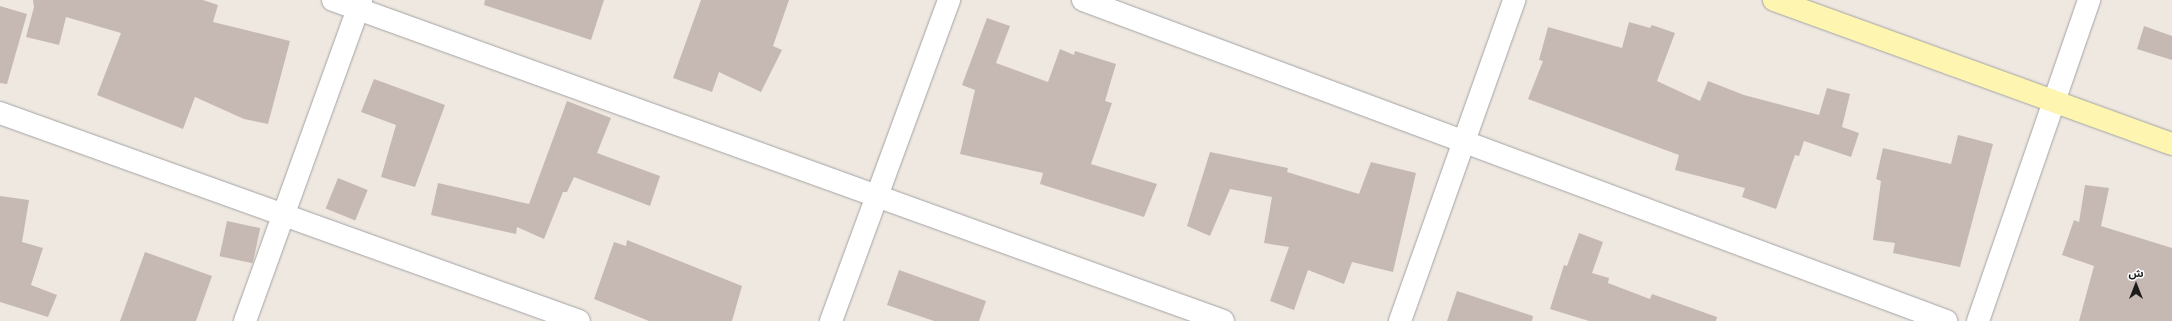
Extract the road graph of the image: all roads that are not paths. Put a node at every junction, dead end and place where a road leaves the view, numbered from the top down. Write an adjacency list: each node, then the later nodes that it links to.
1 (333, 0): 7 (street)
2 (949, 0): 12 (street)
3 (1083, 0): 10 (street)
4 (1514, 0): 10 (street)
5 (1774, 0): 8 (main road)
6 (2089, 0): 8 (street)
7 (359, 4): 12 (street); 13 (street)
8 (2052, 100): 11 (main road); 20 (street)
9 (0, 113): 13 (street)
10 (1464, 141): 18 (street); 19 (street)
11 (2172, 144)
12 (877, 196): 16 (street); 17 (street)
13 (283, 215): 14 (street); 15 (street)
14 (245, 321)
15 (579, 321)
16 (831, 321)
17 (1224, 321)
18 (1400, 321)
19 (1946, 321)
20 (1978, 321)

